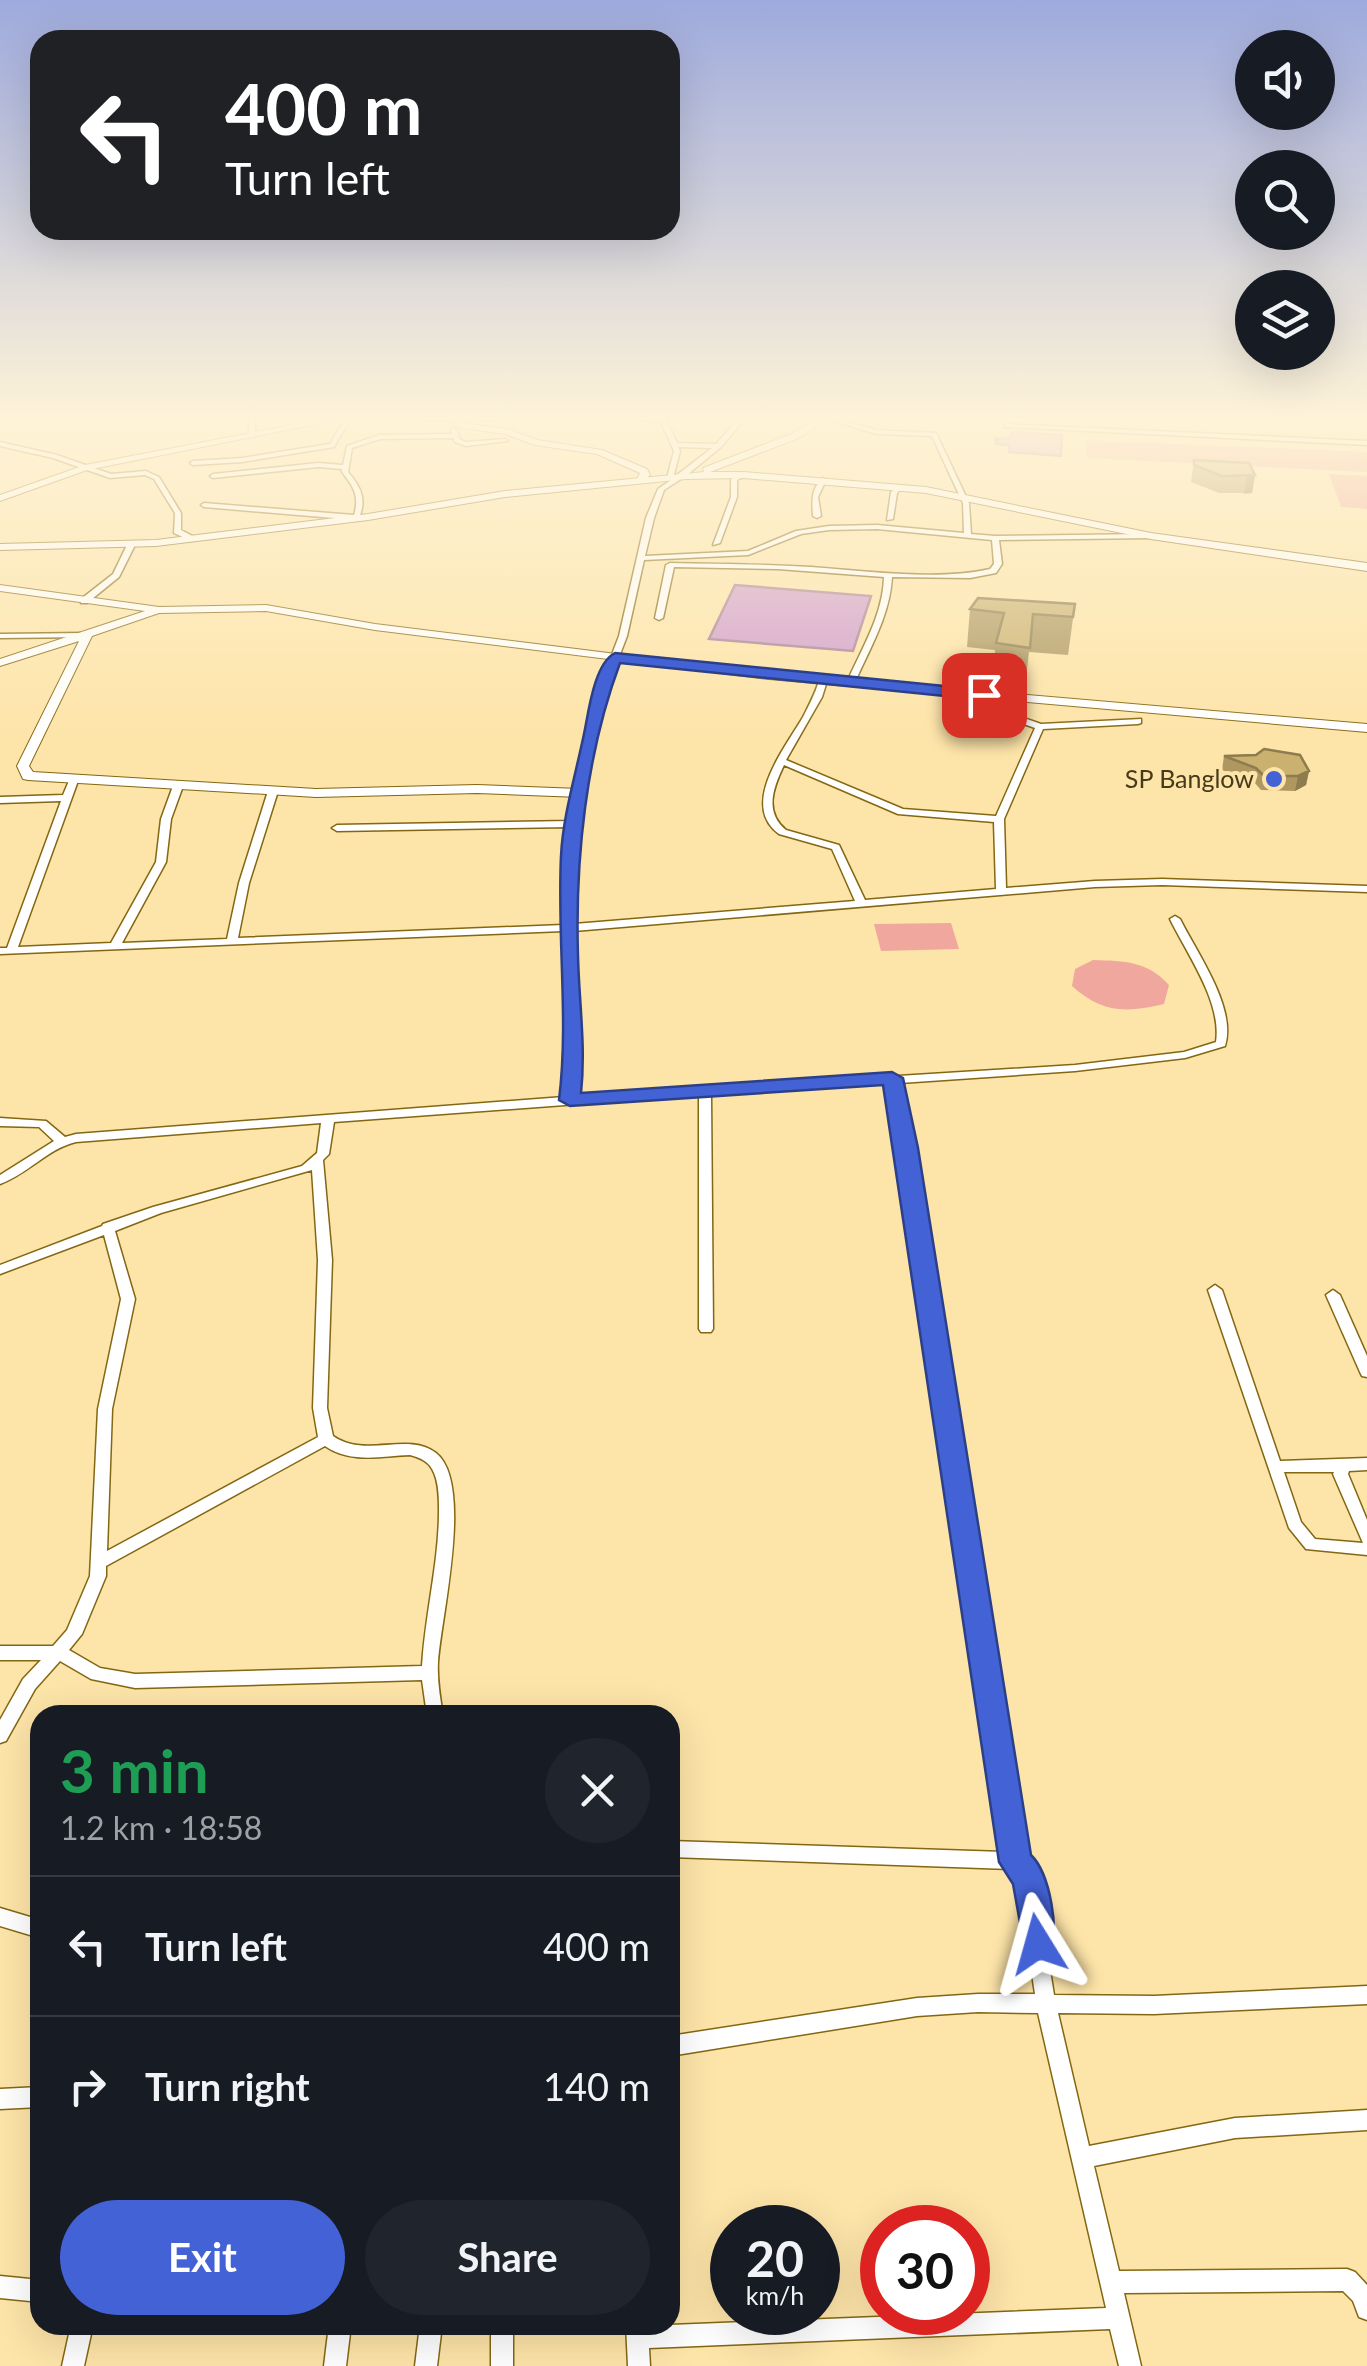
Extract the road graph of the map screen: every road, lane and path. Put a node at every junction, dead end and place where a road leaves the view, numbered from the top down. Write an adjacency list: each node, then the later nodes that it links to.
1 (177, 524): 10 (street)
2 (307, 524): 10 (main road)
3 (653, 524): 14 (street)
4 (723, 524): 11 (street)
5 (967, 524): 7 (street)
6 (1096, 524): 8 (main road)
7 (968, 536): 9 (street); 14 (street)
8 (1150, 536): 9 (street); 16 (main road)
9 (996, 538): 17 (street)
10 (194, 539): 12 (main road)
11 (716, 542)
12 (131, 545): 13 (main road); 19 (street)
13 (0, 547)
14 (644, 562): 15 (street); 24 (street)
15 (670, 565): 17 (street); 21 (street)
16 (1367, 567)
17 (888, 575): 27 (street)
18 (0, 588): 19 (street)
19 (84, 602): 20 (street)
20 (160, 610): 23 (street); 24 (street)
21 (659, 618)
22 (0, 636): 23 (street)
23 (87, 636): 25 (street); 33 (street)
24 (615, 658): 26 (street); 36 (street)
25 (0, 663)
26 (822, 682): 27 (street); 32 (street)
27 (851, 682): 31 (street)
28 (964, 700): 30 (street)
29 (1138, 721): 30 (street)
30 (1040, 728): 39 (street)
31 (1367, 728)
32 (782, 761): 39 (street); 44 (street)
33 (74, 778): 34 (street); 37 (street)
34 (178, 786): 35 (street); 48 (street)
35 (272, 791): 36 (street); 47 (street)
36 (580, 794): 40 (street)
37 (66, 798): 38 (street); 49 (street)
38 (0, 800)
39 (999, 818): 43 (street)
40 (575, 824): 41 (street); 46 (street)
41 (336, 828)
42 (1367, 889): 43 (street)
43 (1002, 892): 44 (street)
44 (861, 904): 46 (street)
45 (1175, 919): 50 (street)
46 (569, 928): 47 (street); 52 (street)
47 (232, 941): 48 (street)
48 (115, 946): 49 (street)
49 (6, 951)
50 (892, 1078): 51 (street); 77 (street)
51 (705, 1091): 52 (street); 62 (street)
52 (570, 1100): 53 (street)
53 (328, 1119): 55 (street); 56 (street)
54 (0, 1122): 55 (street)
55 (61, 1140): 57 (street)
56 (318, 1162): 58 (street); 64 (street)
57 (0, 1180)
58 (108, 1228): 59 (street); 70 (street)
59 (0, 1270)
60 (1215, 1290): 67 (street)
61 (1333, 1294): 63 (street)
62 (706, 1329)
63 (1367, 1372)
64 (326, 1439): 70 (street); 73 (street)
65 (1367, 1464): 66 (street)
66 (1346, 1466): 67 (street); 68 (street)
67 (1275, 1467): 69 (street)
68 (1367, 1538)
69 (1367, 1549)
70 (99, 1563): 72 (street)
71 (0, 1653): 72 (street)
72 (60, 1653): 73 (street); 75 (street)
73 (430, 1672): 74 (street)
74 (434, 1705)
75 (0, 1736)
76 (680, 1849): 77 (street)
77 (1015, 1862): 81 (street)
78 (0, 1917): 79 (street)
79 (30, 1926)
80 (1367, 1996): 81 (street)
81 (1046, 2005): 82 (street); 86 (street)
82 (680, 2044)
83 (30, 2098): 84 (street)
84 (0, 2099)
85 (1367, 2120): 86 (street)
86 (1082, 2158): 87 (street)
87 (1110, 2282): 90 (street); 91 (street)
88 (0, 2287): 89 (street)
89 (30, 2290)
90 (1367, 2309)
91 (1119, 2318): 92 (street); 103 (street)
92 (680, 2330)
93 (80, 2335): 98 (street)
94 (339, 2335): 99 (street)
95 (430, 2335): 100 (street)
96 (502, 2335): 101 (street)
97 (637, 2335): 102 (street)
98 (73, 2366)
99 (335, 2366)
100 (426, 2366)
101 (502, 2366)
102 (640, 2366)
103 (1130, 2366)

